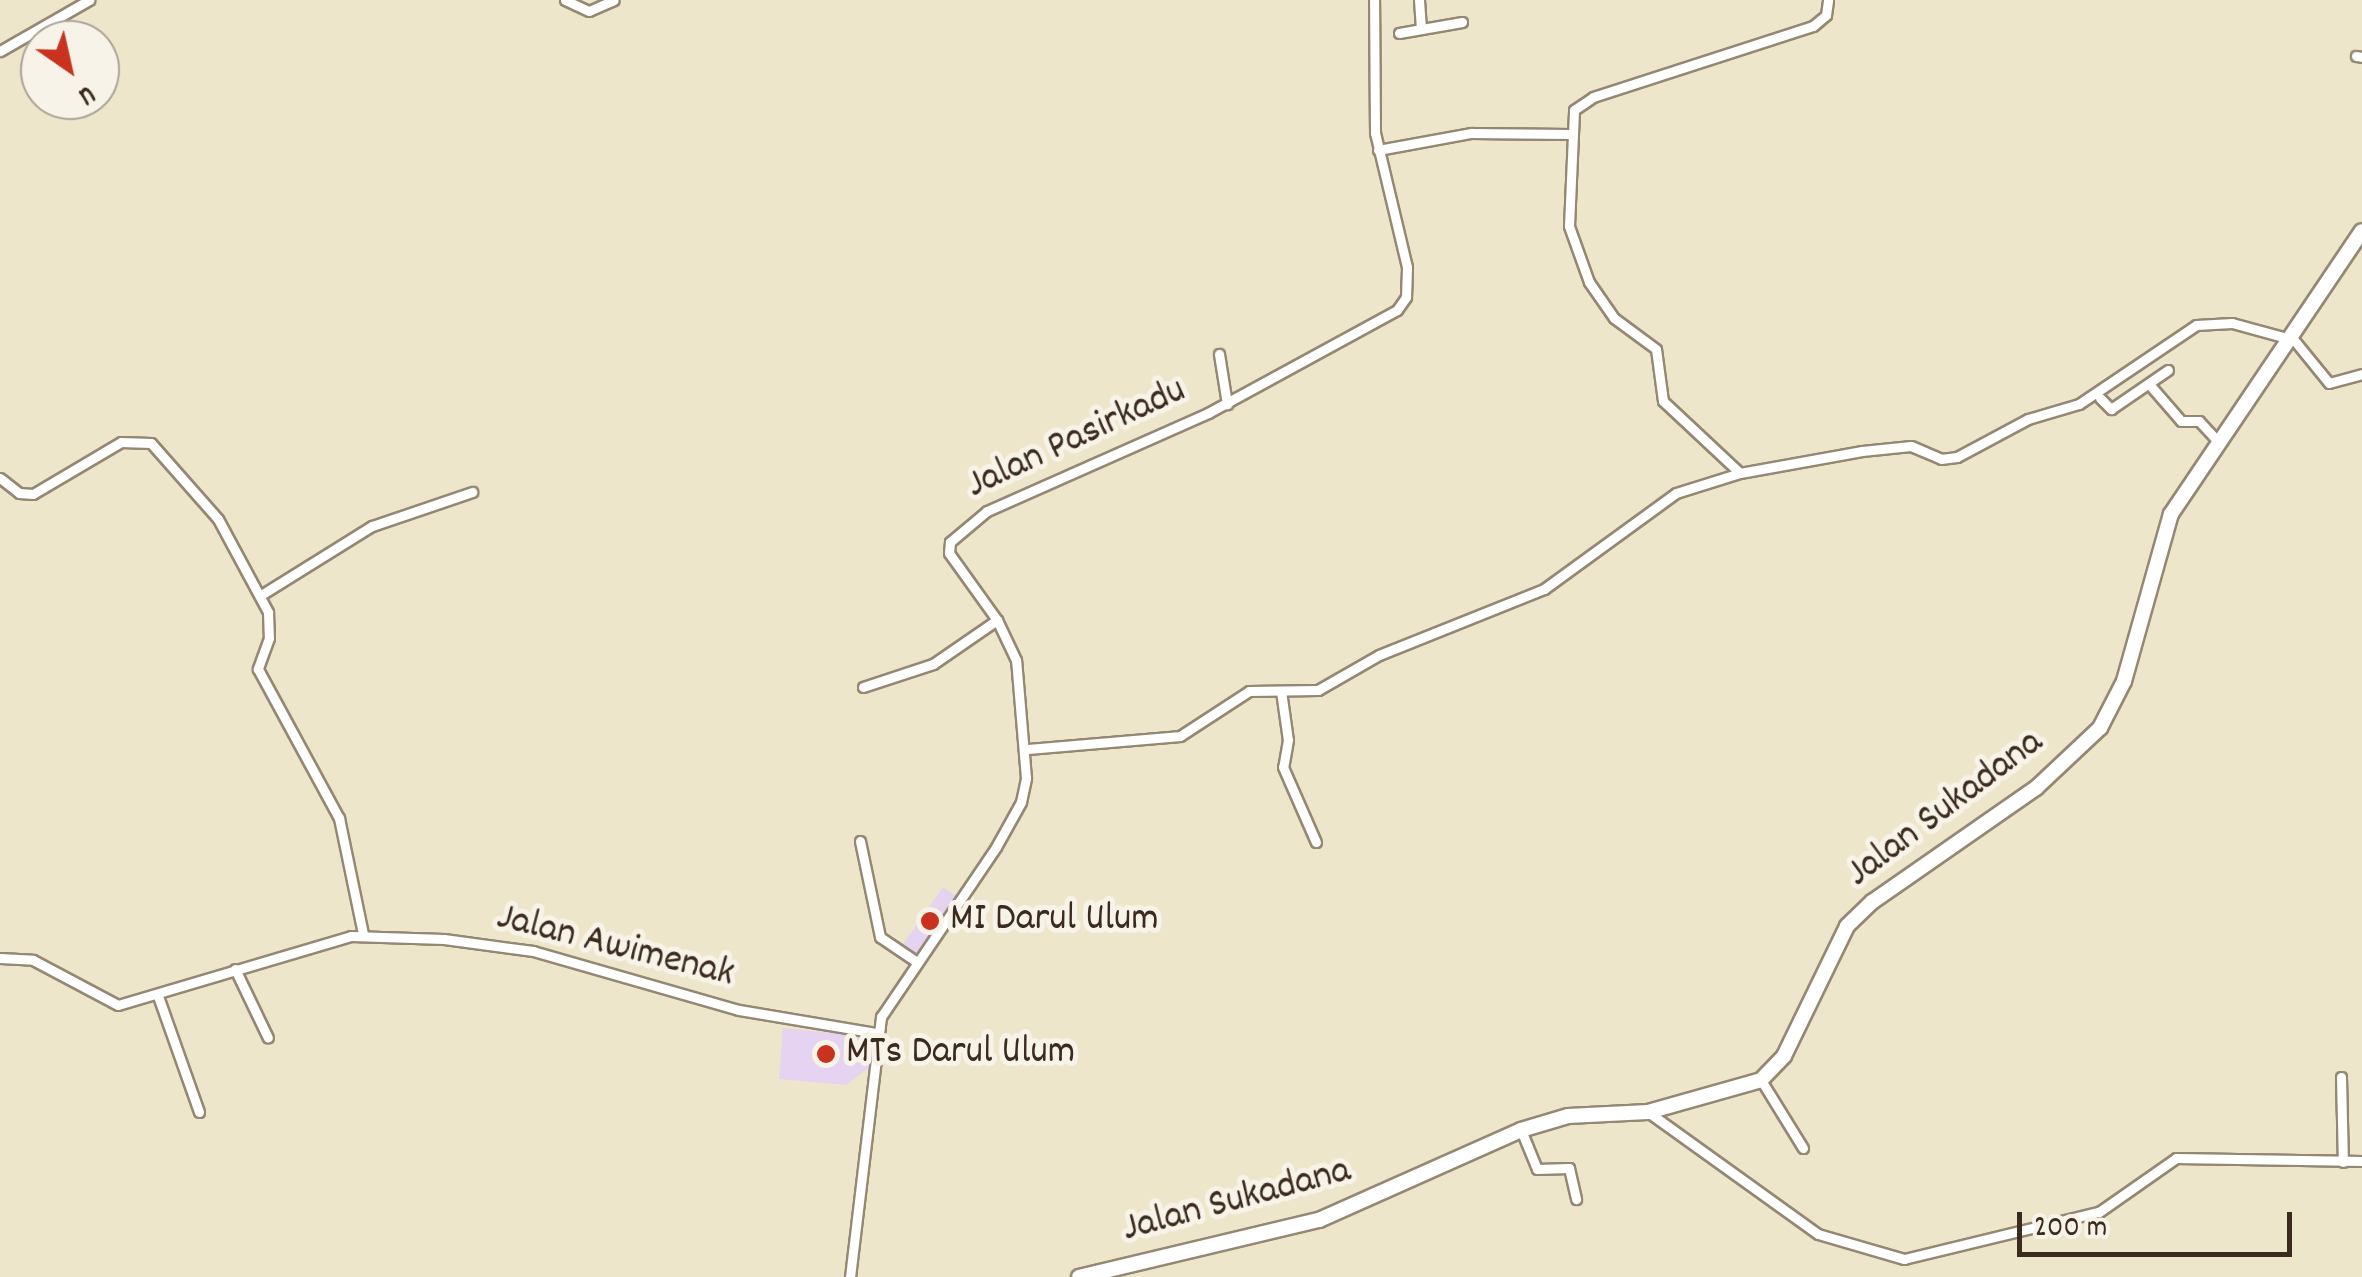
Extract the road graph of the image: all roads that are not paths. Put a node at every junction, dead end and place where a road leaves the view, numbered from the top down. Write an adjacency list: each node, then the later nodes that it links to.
1 (89, 0): 10 (street)
2 (565, 0): 3 (street)
3 (614, 0)
4 (1374, 0): 12 (street, Jalan Pasirkadu)
5 (1419, 0): 8 (street)
6 (1828, 0): 11 (street)
7 (1462, 22): 8 (street)
8 (1421, 29): 9 (street)
9 (1399, 33)
10 (0, 51)
11 (1570, 134): 12 (street); 22 (street)
12 (1378, 150): 20 (street, Jalan Pasirkadu)
13 (2362, 231): 14 (main road, Jalan Sukadana)
14 (2294, 340): 17 (street); 21 (main road, Jalan Sukadana); 22 (street)
15 (1219, 354): 20 (street)
16 (2168, 370): 18 (street)
17 (2362, 374)
18 (2149, 384): 19 (street); 21 (street)
19 (2100, 398)
20 (1227, 404): 26 (street, Jalan Pasirkadu)
21 (2216, 438): 40 (main road, Jalan Sukadana)
22 (1740, 474): 28 (street)
23 (0, 478): 25 (street)
24 (472, 492): 25 (street)
25 (261, 595): 32 (street)
26 (997, 620): 27 (street); 29 (street, Jalan Pasirkadu)
27 (863, 687)
28 (1282, 691): 29 (street); 31 (street)
29 (1028, 749): 34 (street, Jalan Pasirkadu)
30 (860, 840): 34 (street)
31 (1316, 842)
32 (363, 934): 35 (street, Jalan Awimenak); 37 (street, Jalan Awimenak)
33 (0, 958): 36 (street, Jalan Awimenak)
34 (917, 962): 37 (street, Jalan Pasirkadu)
35 (236, 969): 36 (street, Jalan Awimenak); 38 (street)
36 (158, 996): 41 (street)
37 (877, 1032): 48 (street, Jalan Pasirkadu)
38 (268, 1038)
39 (2341, 1076): 46 (street)
40 (1761, 1080): 42 (main road, Jalan Sukadana); 44 (street)
41 (200, 1112)
42 (1648, 1112): 43 (main road, Jalan Sukadana); 46 (street)
43 (1521, 1130): 47 (street); 49 (main road, Jalan Sukadana)
44 (1802, 1148)
45 (2362, 1161): 46 (street)
46 (2342, 1162)
47 (1576, 1199)
48 (850, 1277)
49 (1079, 1277)

